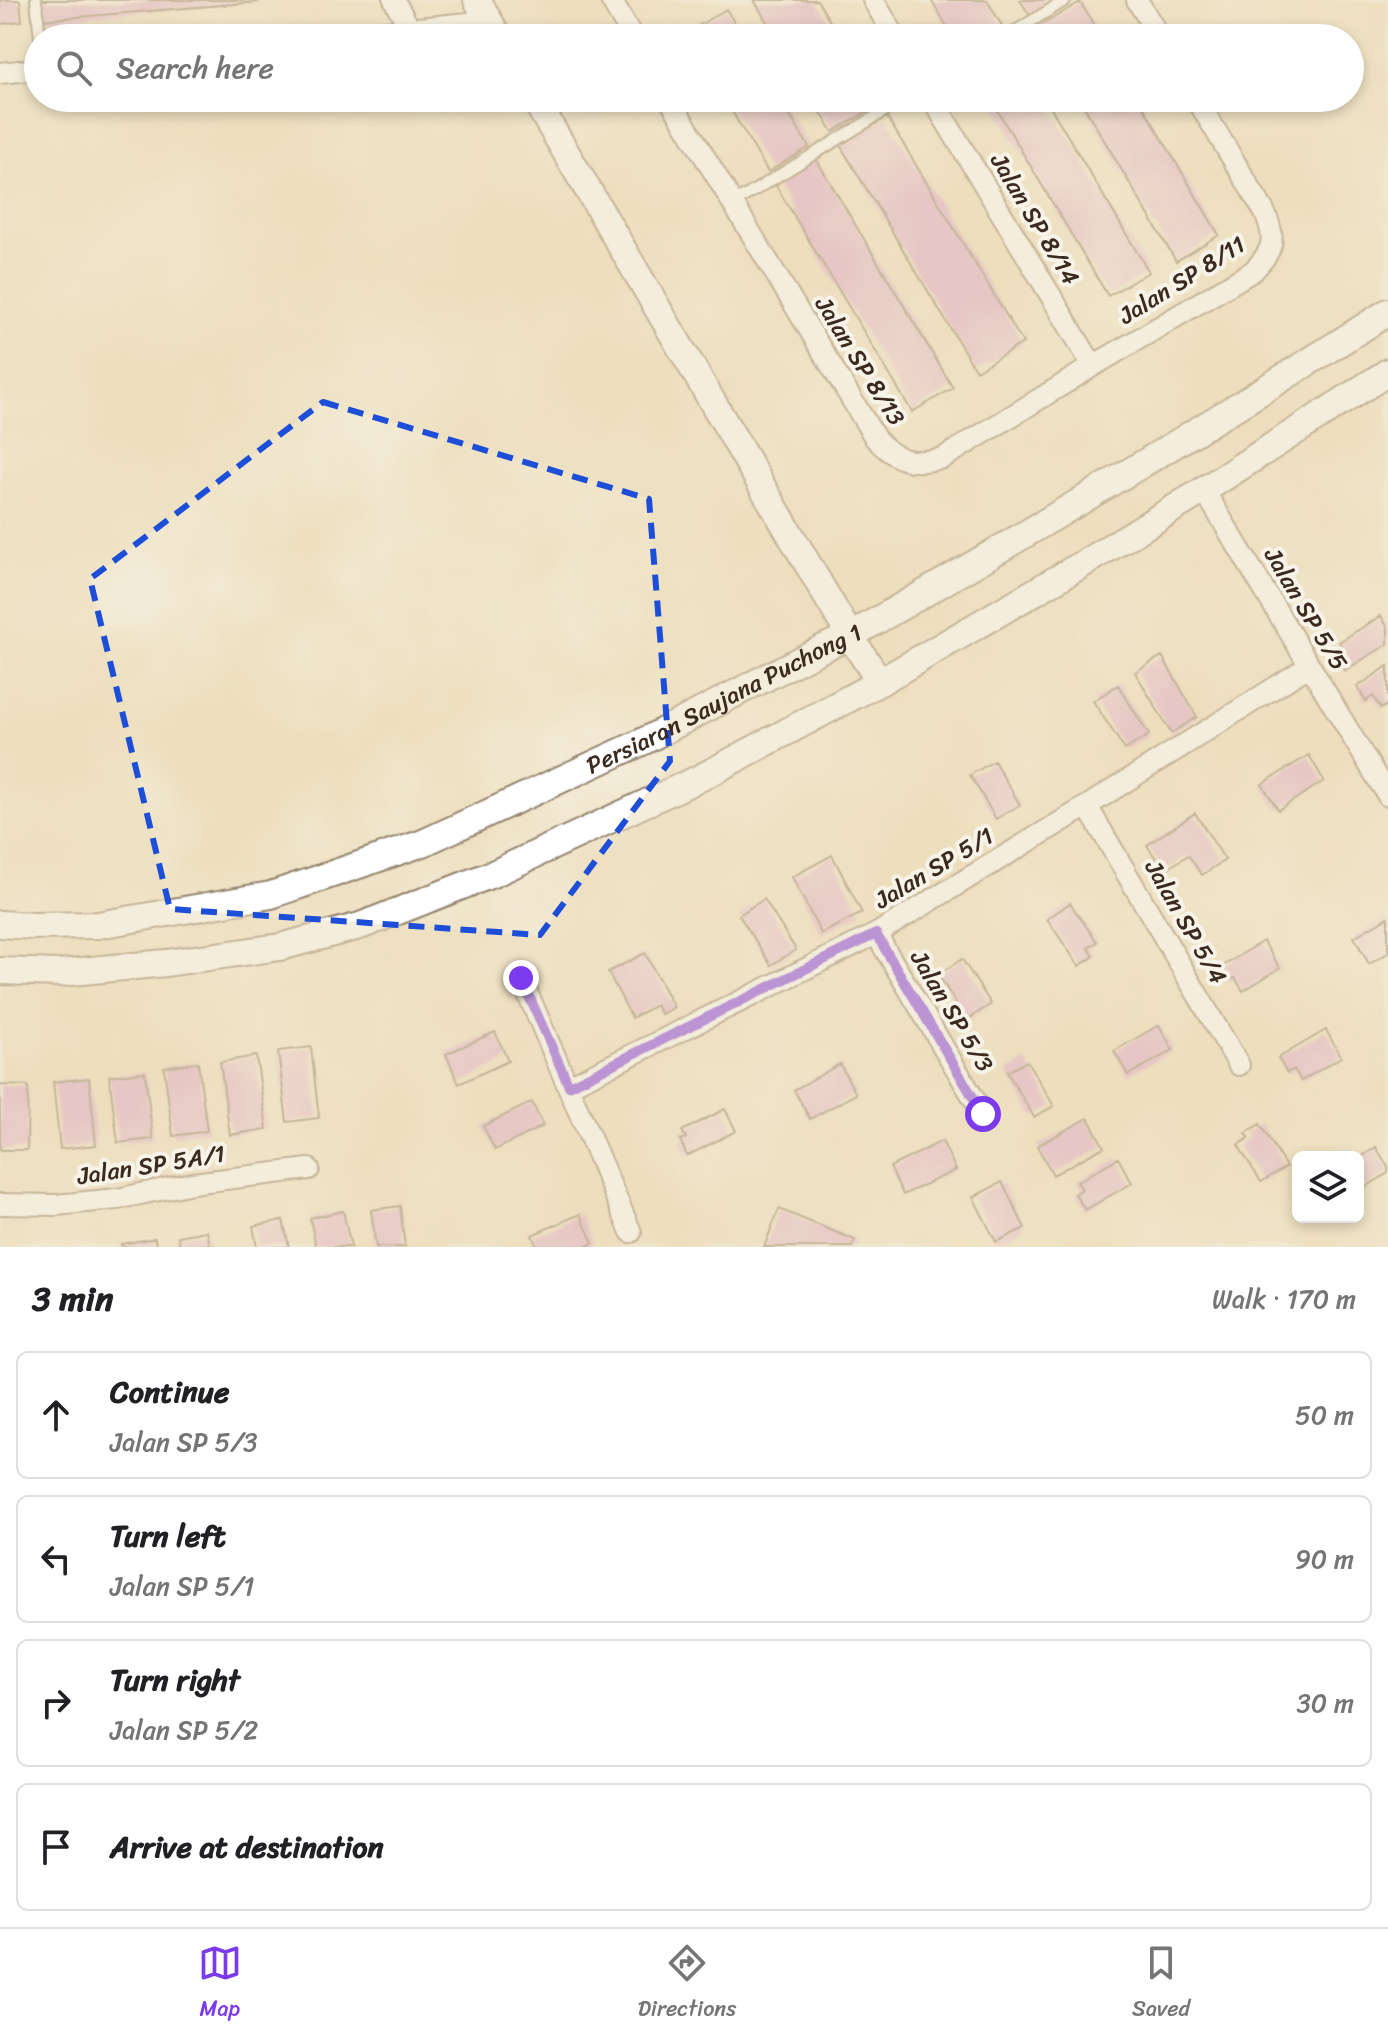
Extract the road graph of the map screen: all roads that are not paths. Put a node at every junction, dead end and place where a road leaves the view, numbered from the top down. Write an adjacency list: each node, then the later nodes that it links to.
1 (36, 0): 8 (lane)
2 (394, 0): 9 (street)
3 (611, 0): 11 (street)
4 (873, 0): 12 (street)
5 (1066, 0): 13 (lane)
6 (1137, 0): 14 (street)
7 (488, 20): 10 (street)
8 (39, 24)
9 (407, 24)
10 (443, 24)
11 (625, 24)
12 (888, 24)
13 (1027, 24)
14 (1152, 24)
15 (24, 70): 16 (street)
16 (0, 73)
17 (542, 112): 27 (street)
18 (677, 112): 22 (street, Jalan SP 8/13)
19 (883, 112): 22 (lane)
20 (940, 112): 24 (street, Jalan SP 8/14)
21 (1204, 112): 24 (street, Jalan SP 8/11)
22 (732, 204): 24 (street, Jalan SP 8/13)
23 (1388, 312): 27 (street, Persiaran Saujana Puchong 1)
24 (1093, 366)
25 (1388, 372): 26 (street)
26 (1204, 490): 28 (street, Jalan SP 5/5); 29 (street)
27 (850, 636): 29 (street); 32 (street, Persiaran Saujana Puchong 1)
28 (1309, 666): 30 (street, Jalan SP 5/5); 31 (street, Jalan SP 5/1)
29 (880, 682): 34 (street)
30 (1388, 796)
31 (1087, 806): 33 (street, Jalan SP 5/1); 36 (street, Jalan SP 5/4)
32 (0, 924)
33 (876, 934): 37 (street, Jalan SP 5/1); 38 (street, Jalan SP 5/3)
34 (0, 971)
35 (521, 978): 37 (street)
36 (1239, 1065)
37 (569, 1086): 41 (street)
38 (983, 1114)
39 (309, 1169): 40 (street, Jalan SP 5A/1)
40 (0, 1204)
41 (631, 1232)

